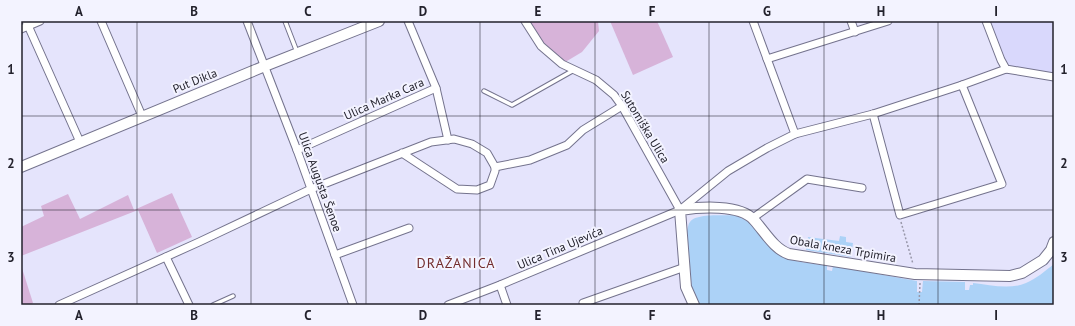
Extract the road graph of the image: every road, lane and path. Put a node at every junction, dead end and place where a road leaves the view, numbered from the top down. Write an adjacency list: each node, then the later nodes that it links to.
1 (40, 21): 13 (street)
2 (101, 21): 26 (street)
3 (247, 21): 17 (street, Ulica Augusta Šenoe)
4 (285, 21): 15 (lane)
5 (379, 21): 12 (street, Put Dikla)
6 (408, 21): 22 (street, Ulica Marka Cara)
7 (525, 21): 19 (street, Sutomiška Ulica)
8 (753, 21): 16 (street)
9 (851, 21): 14 (street)
10 (888, 21): 14 (street)
11 (986, 21): 18 (street)
12 (361, 24): 15 (street, Put Dikla)
13 (25, 25): 29 (street)
14 (855, 32): 16 (street)
15 (297, 53): 17 (street, Put Dikla)
16 (767, 59): 27 (street)
17 (265, 66): 26 (street, Put Dikla); 30 (street, Ulica Augusta Šenoe)
18 (1006, 69): 20 (street); 21 (street, Ulica Tina Ujevića)
19 (574, 70): 23 (lane); 24 (street, Sutomiška Ulica)
20 (1054, 76)
21 (962, 85): 25 (street, Ulica Tina Ujevića); 37 (street)
22 (436, 88): 28 (street); 30 (street, Ulica Marka Cara)
23 (484, 91)
24 (622, 106): 33 (street); 36 (street, Sutomiška Ulica)
25 (873, 114): 27 (street, Ulica Tina Ujevića); 37 (street)
26 (142, 116): 29 (street, Put Dikla)
27 (795, 134): 36 (street, Ulica Tina Ujevića)
28 (448, 140): 31 (street); 33 (street)
29 (80, 142): 32 (street, Put Dikla)
30 (297, 150): 35 (street, Ulica Augusta Šenoe)
31 (402, 153): 33 (street); 35 (street)
32 (21, 167)
33 (495, 167)
34 (862, 188): 38 (street)
35 (311, 189): 41 (street, Ulica Augusta Šenoe); 42 (street)
36 (680, 210): 38 (street, Obala kneza Trpimira); 43 (street); 45 (street, Ulica Tina Ujevića)
37 (900, 215): 44 (path)
38 (753, 218): 44 (street, Obala kneza Trpimira)
39 (409, 228): 41 (street)
40 (1054, 242): 44 (street, Obala kneza Trpimira)
41 (335, 255): 52 (street, Ulica Augusta Šenoe)
42 (166, 257): 48 (street); 50 (street)
43 (684, 267): 55 (street); 56 (street)
44 (915, 274)
45 (500, 285): 53 (street, Ulica Tina Ujevića); 54 (street)
46 (920, 290): 57 (path)
47 (233, 296): 51 (lane)
48 (74, 302): 49 (street)
49 (59, 305)
50 (189, 305)
51 (213, 305)
52 (353, 305)
53 (448, 305)
54 (507, 305)
55 (584, 305)
56 (694, 305)
57 (918, 305)

